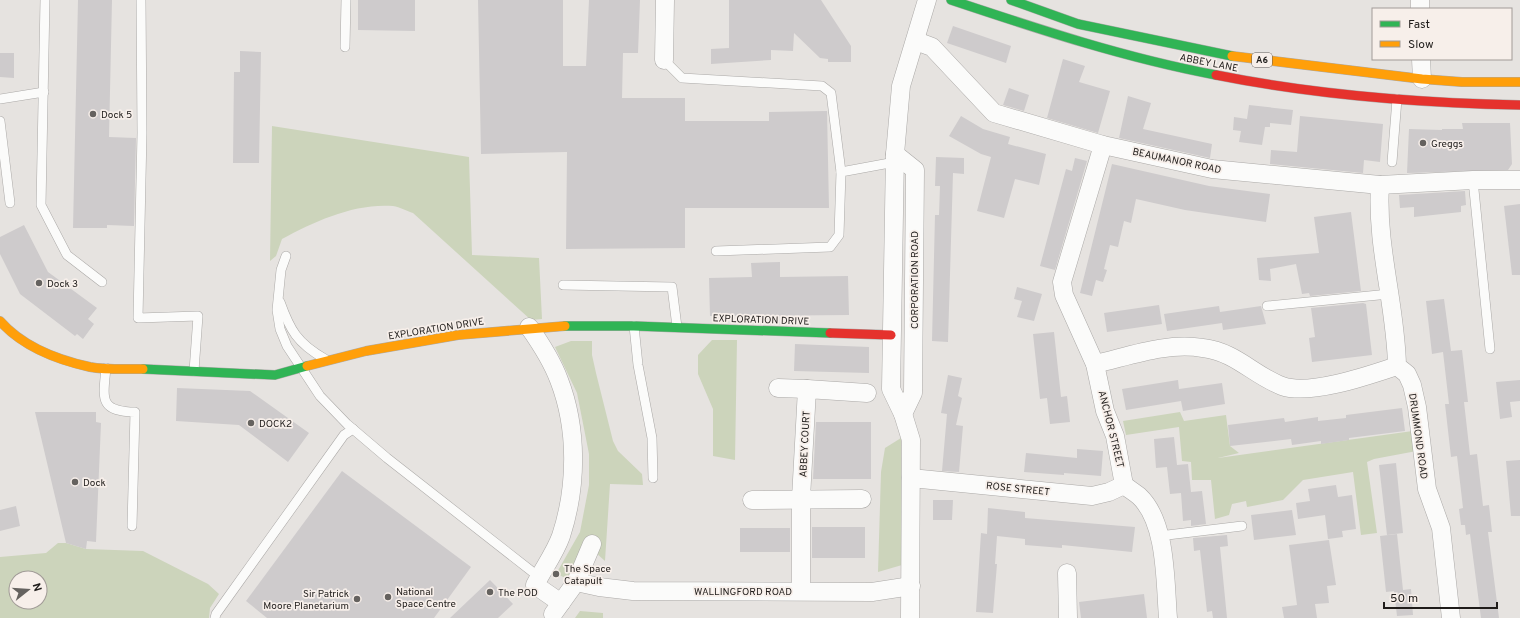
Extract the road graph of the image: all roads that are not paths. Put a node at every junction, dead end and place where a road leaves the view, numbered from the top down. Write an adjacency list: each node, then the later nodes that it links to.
1 (45, 0): 14 (lane)
2 (141, 0): 46 (lane)
3 (346, 0): 9 (lane)
4 (665, 0): 10 (street)
5 (927, 0): 8 (street, CORPORATION ROAD)
6 (951, 0): 16 (main road, ABBEY LANE / A6)
7 (1011, 0): 13 (main road, ABBEY LANE / A6)
8 (916, 41): 20 (street, BEAUMANOR ROAD); 21 (street, CORPORATION ROAD)
9 (345, 47)
10 (664, 60): 23 (lane)
11 (1421, 60): 13 (street)
12 (1520, 82): 13 (main road, ABBEY LANE / A6)
13 (1414, 88): 16 (main road, ABBEY LANE / A6); 17 (main road, ABBEY LANE / A6)
14 (44, 92): 15 (lane); 30 (lane)
15 (0, 99)
16 (1397, 100): 22 (lane)
17 (1520, 105): 18 (street)
18 (1520, 111)
19 (0, 121): 27 (lane)
20 (1103, 144): 26 (street, BEAUMANOR ROAD); 42 (street, ANCHOR STREET)
21 (895, 158): 23 (lane); 39 (street, CORPORATION ROAD); 50 (street, CORPORATION ROAD)
22 (1392, 162)
23 (841, 172): 28 (lane)
24 (1473, 180): 25 (street, BEAUMANOR ROAD); 26 (street, BEAUMANOR ROAD); 40 (lane)
25 (1520, 180)
26 (1380, 185): 32 (street)
27 (10, 203)
28 (716, 251)
29 (286, 256): 33 (lane)
30 (102, 282)
31 (563, 285): 37 (lane)
32 (1389, 294): 34 (lane); 43 (street)
33 (279, 300): 41 (lane); 45 (lane)
34 (1267, 306)
35 (634, 326): 36 (main road, EXPLORATION DRIVE); 37 (main road, EXPLORATION DRIVE); 52 (lane)
36 (529, 327): 41 (main road, EXPLORATION DRIVE); 63 (street)
37 (677, 327): 39 (main road, EXPLORATION DRIVE)
38 (3, 330): 44 (main road, EXPLORATION DRIVE)
39 (891, 335): 50 (street, CORPORATION ROAD)
40 (1490, 349)
41 (329, 361): 45 (main road, EXPLORATION DRIVE)
42 (1095, 364): 43 (street); 54 (street, ANCHOR STREET)
43 (1398, 366): 71 (street, DRUMMOND ROAD)
44 (106, 368): 46 (main road, EXPLORATION DRIVE); 58 (lane)
45 (303, 368): 46 (main road, EXPLORATION DRIVE); 51 (lane)
46 (194, 371)
47 (778, 388): 48 (street)
48 (807, 389): 49 (street); 55 (street, ABBEY COURT)
49 (867, 393)
50 (903, 414): 53 (street, CORPORATION ROAD)
51 (353, 429): 63 (lane); 67 (lane)
52 (653, 478)
53 (911, 478): 54 (street, ROSE STREET); 65 (street, CORPORATION ROAD)
54 (1124, 485): 60 (street)
55 (801, 498): 56 (street); 57 (street); 66 (street, ABBEY COURT)
56 (862, 499)
57 (752, 500)
58 (132, 526)
59 (1242, 526): 60 (lane)
60 (1159, 536): 70 (street)
61 (592, 544): 64 (street)
62 (1067, 573): 69 (street)
63 (539, 577): 64 (street)
64 (576, 582): 66 (street, WALLINGFORD ROAD)
65 (911, 586): 66 (street, WALLINGFORD ROAD); 68 (street, CORPORATION ROAD)
66 (801, 591)
67 (216, 618)
68 (910, 618)
69 (1068, 618)
70 (1168, 618)
71 (1450, 618)

